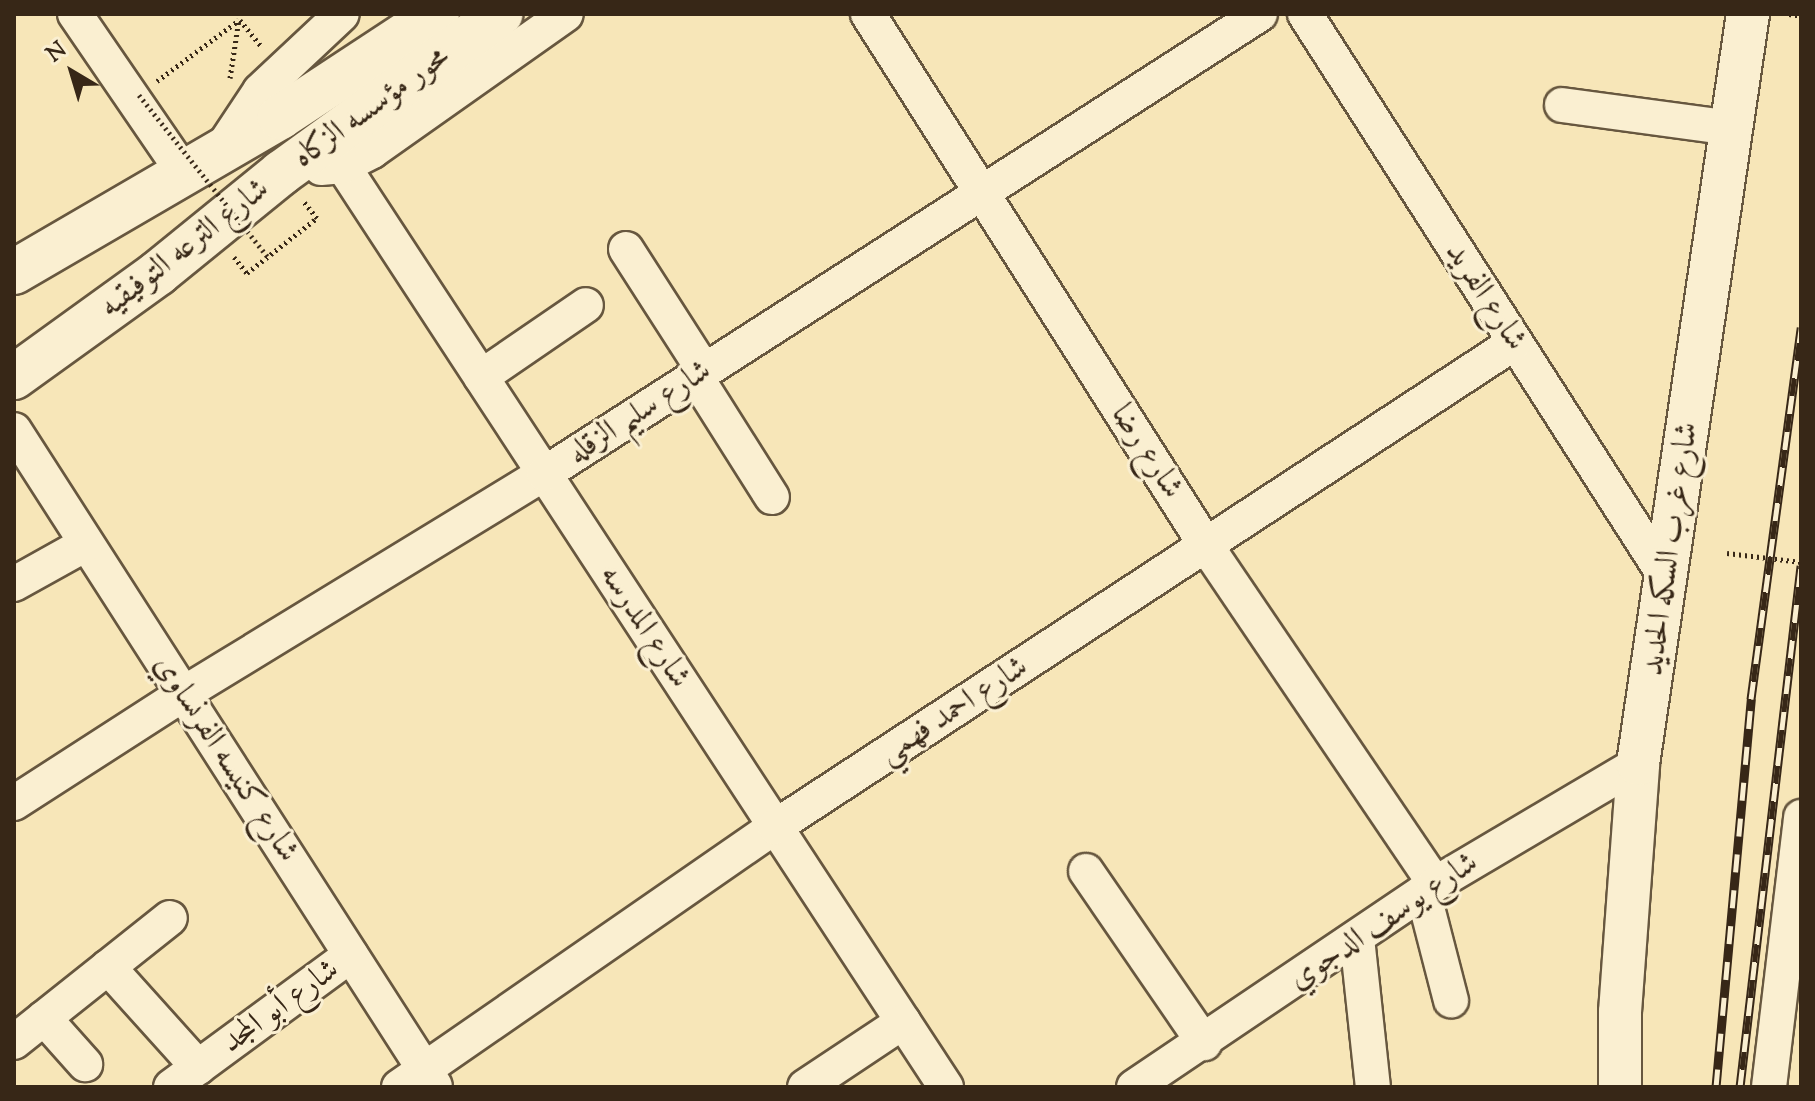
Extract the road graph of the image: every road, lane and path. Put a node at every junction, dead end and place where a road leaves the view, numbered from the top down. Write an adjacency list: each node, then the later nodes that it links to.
1 (75, 14): 15 (street)
2 (342, 14): 15 (street, شارع الترعه التوفيقيه)
3 (437, 14): 15 (main road, محور مؤسسه الزكاه)
4 (501, 14): 17 (main road, محور مؤسسه الزكاه)
5 (566, 14): 16 (street, شارع الترعه التوفيقيه)
6 (868, 14): 18 (street, شارع رضا)
7 (1260, 14): 18 (street, شارع سليم الزقله)
8 (1305, 14): 25 (street, شارع الفريد)
9 (1748, 14): 14 (street, شارع غرب السكه الحديد)
10 (1789, 14): 11 (path)
11 (1801, 16)
12 (239, 19): 21 (path, bridge)
13 (1562, 105): 14 (street)
14 (1732, 128): 36 (street, شارع غرب السكه الحديد)
15 (201, 163): 22 (main road, شارع الترعه التوفيقيه)
16 (343, 166): 17 (street, شارع الترعه التوفيقيه); 28 (street, شارع المدرسه)
17 (281, 173): 27 (main road, شارع الترعه التوفيقيه)
18 (982, 193): 26 (street, شارع سليم الزقله); 33 (street, شارع رضا)
19 (317, 218): 21 (path)
20 (626, 249): 26 (street)
21 (268, 257): 23 (path)
22 (14, 272)
23 (247, 273)
24 (586, 305): 28 (street)
25 (1514, 343): 33 (street, شارع احمد فهمي); 36 (street, شارع الفريد)
26 (700, 374): 30 (street, شارع سليم الزقله); 31 (street)
27 (14, 377)
28 (481, 377): 30 (street, شارع المدرسه)
29 (14, 430): 32 (street, شارع كنيسه الفرنساوي)
30 (544, 474): 38 (street, شارع سليم الزقله); 42 (street, شارع المدرسه)
31 (772, 497)
32 (86, 544): 37 (street); 38 (street, شارع كنيسه الفرنساوي)
33 (1207, 547): 42 (street, شارع احمد فهمي); 44 (street, شارع رضا)
34 (1727, 553): 35 (path, bridge)
35 (1801, 562)
36 (1667, 579): 39 (street, شارع غرب السكه الحديد)
37 (14, 584)
38 (183, 694): 40 (street, شارع سليم الزقله); 48 (street, شارع كنيسه الفرنساوي)
39 (1638, 764): 44 (street, شارع يوسف الدجوي); 63 (street, شارع غرب السكه الحديد)
40 (14, 803)
41 (1801, 817): 46 (street)
42 (775, 827): 53 (street, شارع المدرسه); 58 (street, شارع احمد فهمي)
43 (1086, 871): 55 (street)
44 (1429, 888): 47 (street, شارع يوسف الدجوي); 51 (street, شارع رضا)
45 (170, 918): 49 (street)
46 (1795, 919): 50 (street)
47 (1357, 938): 55 (street, شارع يوسف الدجوي); 62 (street)
48 (351, 955): 57 (street, شارع أبو المجد); 58 (street, شارع كنيسه الفرنساوي)
49 (108, 967): 52 (street); 57 (street)
50 (1790, 991): 64 (street)
51 (1451, 1000)
52 (44, 1018): 54 (street); 56 (street)
53 (903, 1022): 59 (street); 60 (street, شارع المدرسه)
54 (14, 1042)
55 (1204, 1043): 61 (street, شارع يوسف الدجوي)
56 (85, 1064)
57 (184, 1077)
58 (420, 1081)
59 (805, 1087)
60 (946, 1087)
61 (1134, 1087)
62 (1373, 1087)
63 (1620, 1087)
64 (1769, 1087)

